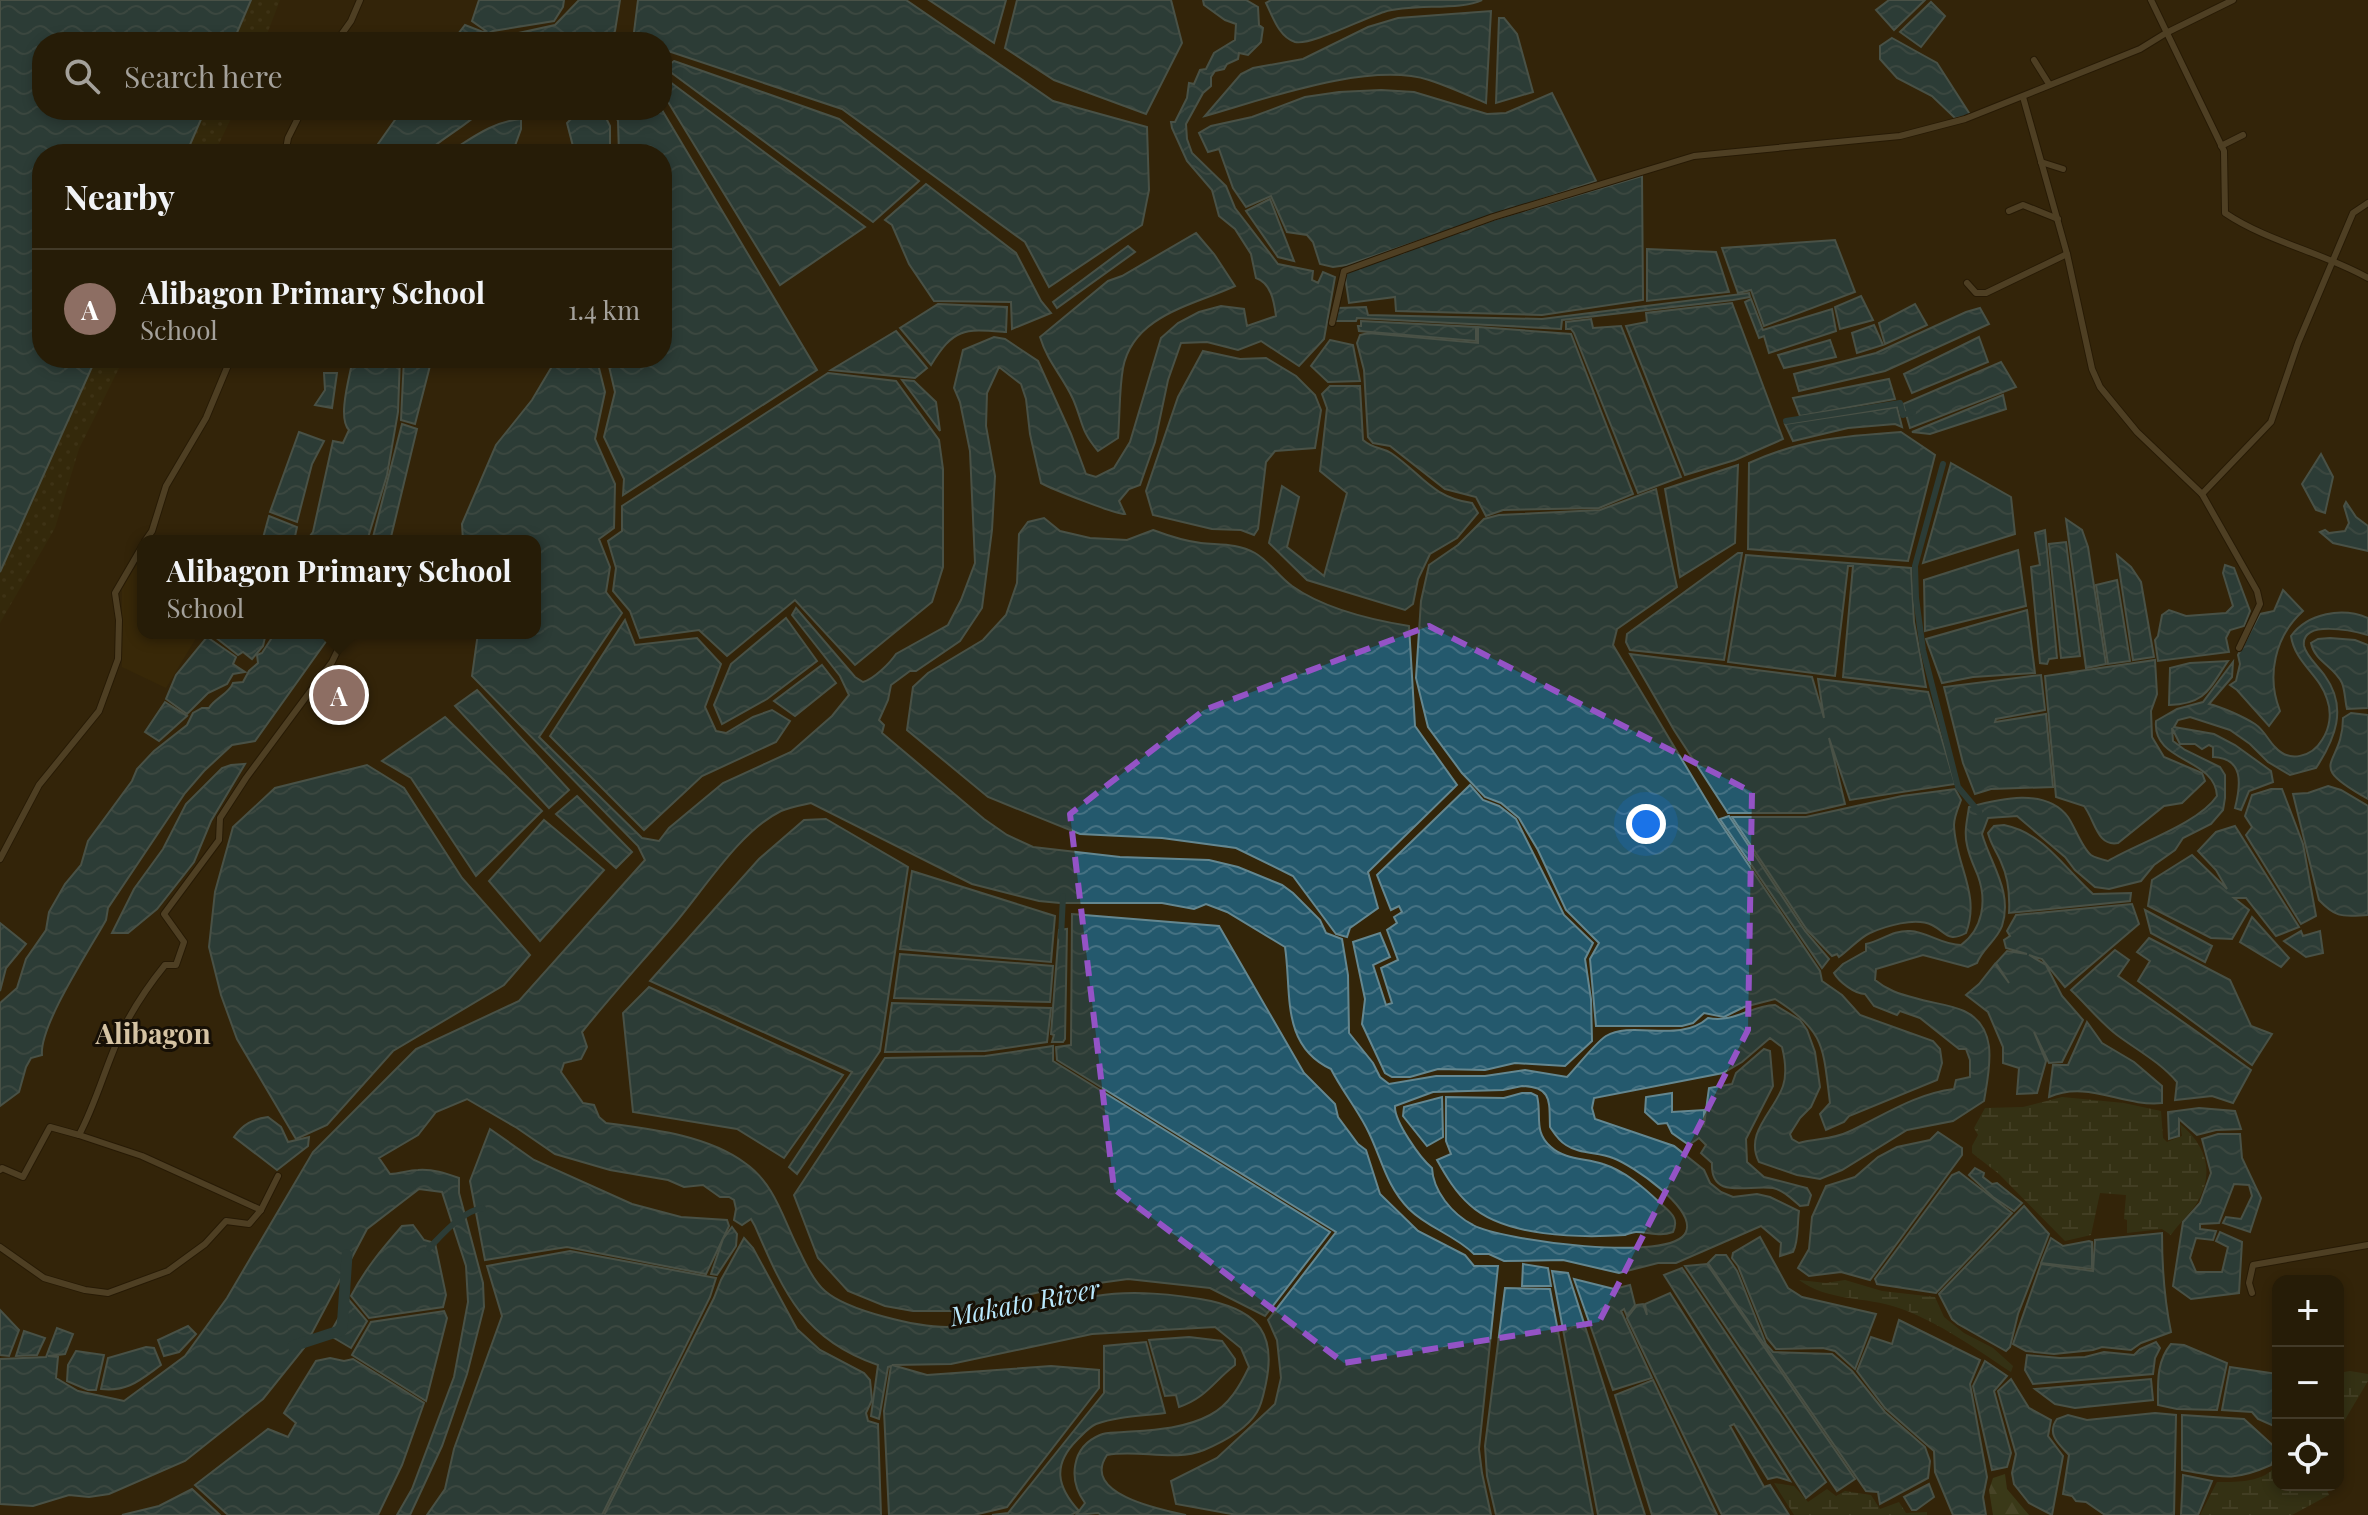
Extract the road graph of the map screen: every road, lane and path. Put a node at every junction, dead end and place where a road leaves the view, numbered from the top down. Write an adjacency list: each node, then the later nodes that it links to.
1 (360, 0): 4 (street)
2 (2151, 0): 5 (street)
3 (2233, 0): 5 (street)
4 (343, 32)
5 (2166, 33): 7 (street); 12 (street)
6 (2034, 60): 7 (street)
7 (2049, 84): 8 (street)
8 (2023, 97): 13 (street); 22 (street)
9 (297, 120): 11 (street)
10 (2243, 135): 12 (street)
11 (287, 144)
12 (2221, 146): 19 (street)
13 (2041, 162): 14 (street); 17 (street)
14 (2063, 169)
15 (2368, 203): 19 (street)
16 (2009, 211): 17 (street)
17 (2058, 219): 18 (street)
18 (2067, 254): 21 (street); 24 (street)
19 (2334, 260): 20 (street); 24 (street)
20 (2368, 278)
21 (1967, 283)
22 (1332, 322)
23 (227, 368): 25 (street)
24 (2202, 494): 28 (street)
25 (149, 535)
26 (137, 555): 29 (street)
27 (343, 639): 30 (street)
28 (2239, 648)
29 (0, 859)
30 (79, 1135): 31 (street); 33 (street)
31 (0, 1170)
32 (278, 1176): 33 (street)
33 (261, 1210): 35 (street)
34 (2368, 1245): 36 (street)
35 (0, 1247)
36 (2252, 1293)

